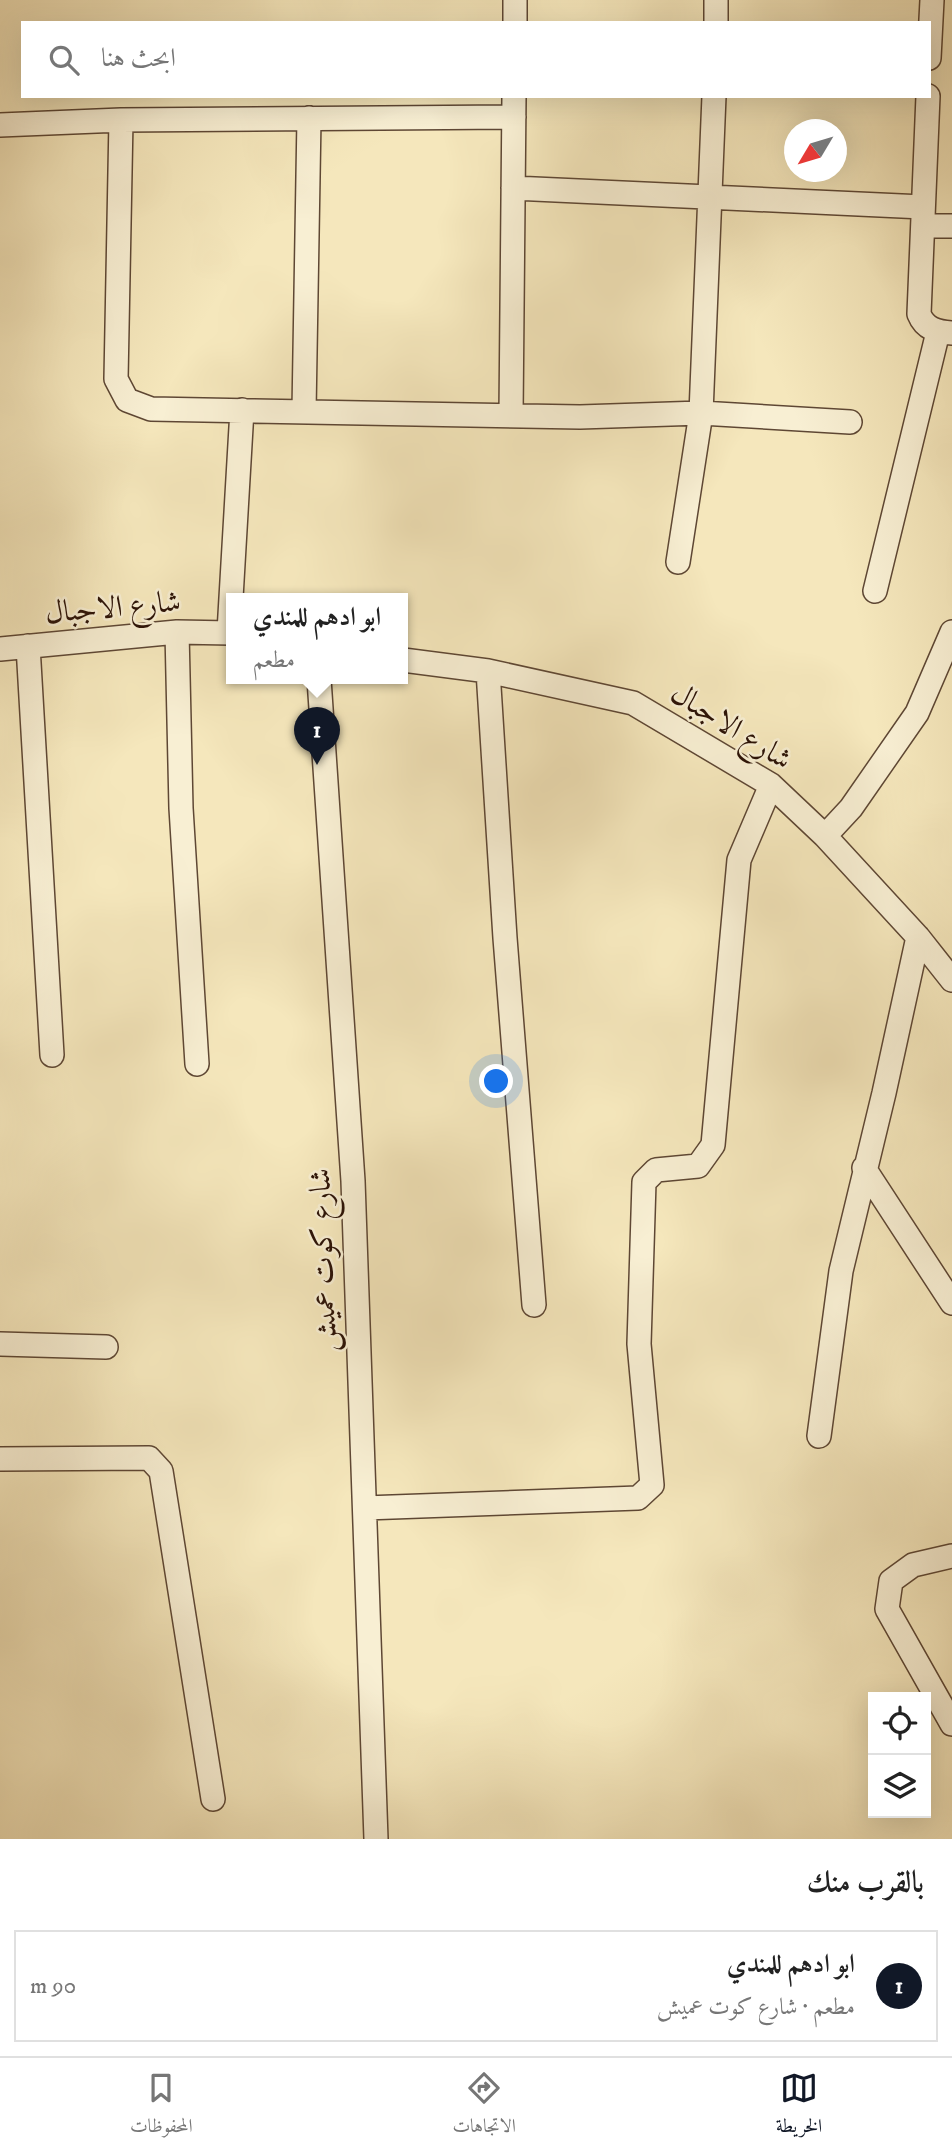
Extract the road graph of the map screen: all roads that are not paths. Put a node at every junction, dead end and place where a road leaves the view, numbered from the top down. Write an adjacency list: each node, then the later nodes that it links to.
1 (515, 0): 4 (street)
2 (716, 0): 5 (street)
3 (932, 0): 6 (street)
4 (515, 21)
5 (716, 21)
6 (931, 21)
7 (714, 98): 14 (street)
8 (928, 98): 15 (street)
9 (514, 106): 10 (street); 13 (street)
10 (309, 118): 11 (street); 19 (street)
11 (121, 120): 12 (street); 18 (street)
12 (0, 125)
13 (513, 187): 14 (street); 21 (street)
14 (711, 197): 15 (street); 20 (street)
15 (923, 217): 16 (street); 17 (street)
16 (952, 226)
17 (945, 332): 24 (street)
18 (242, 410): 19 (street); 25 (street)
19 (304, 411): 21 (street)
20 (701, 413): 21 (street); 22 (street); 23 (street)
21 (511, 415)
22 (850, 422)
23 (678, 562)
24 (875, 591)
25 (232, 593)
26 (177, 632): 28 (street, شارع الاجبال); 29 (street, شارع الاجبال); 39 (street)
27 (952, 632): 35 (street)
28 (226, 633)
29 (28, 646): 30 (street, شارع الاجبال); 38 (street)
30 (0, 649)
31 (408, 661): 32 (street, شارع الاجبال)
32 (488, 671): 34 (street, شارع الاجبال); 42 (street)
33 (319, 684): 47 (street, شارع كوت عميش)
34 (771, 785): 35 (street, شارع الاجبال); 47 (street)
35 (825, 836): 36 (street, شارع الاجبال)
36 (918, 937): 37 (street, شارع الاجبال); 40 (street)
37 (952, 980)
38 (52, 1055)
39 (197, 1064)
40 (864, 1168): 41 (street); 45 (street)
41 (952, 1303)
42 (534, 1305)
43 (0, 1344): 44 (street)
44 (106, 1347)
45 (819, 1436)
46 (0, 1459): 50 (street)
47 (365, 1508): 51 (street, شارع كوت عميش)
48 (952, 1556): 49 (street)
49 (952, 1724)
50 (212, 1799)
51 (376, 1839)

